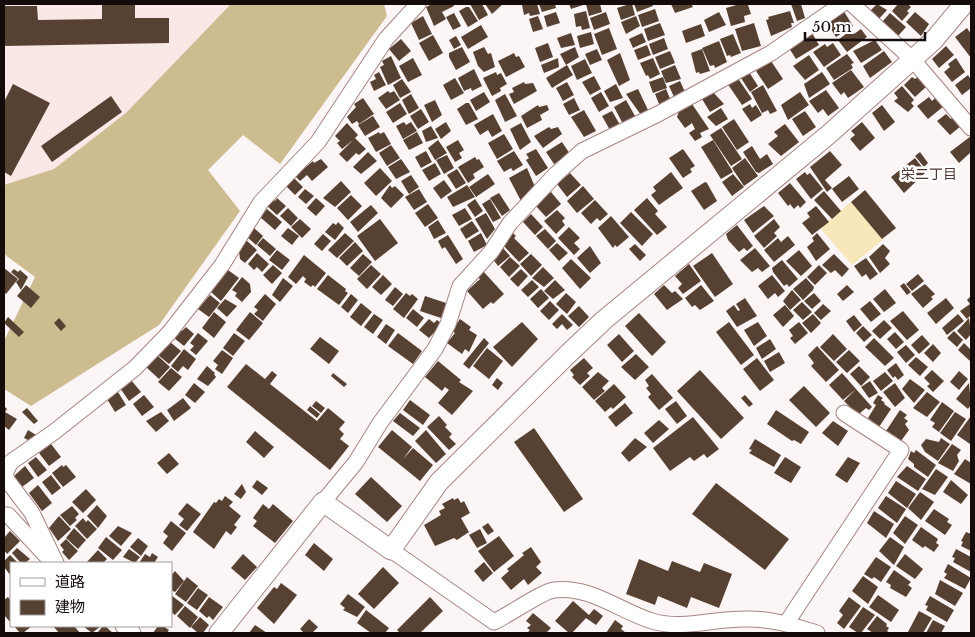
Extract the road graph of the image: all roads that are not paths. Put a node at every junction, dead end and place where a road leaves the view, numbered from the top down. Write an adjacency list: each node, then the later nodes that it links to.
1 (418, 4): 12 (street)
2 (842, 4): 8 (street)
3 (852, 4): 5 (street)
4 (964, 4): 5 (street)
5 (913, 60): 6 (street); 10 (street)
6 (971, 128)
7 (844, 413): 13 (street)
8 (323, 502): 10 (street); 14 (street)
9 (4, 515): 11 (street)
10 (391, 550): 13 (street)
11 (54, 562)
12 (55, 562)
13 (787, 622): 15 (street)
14 (219, 633)
15 (817, 633)

